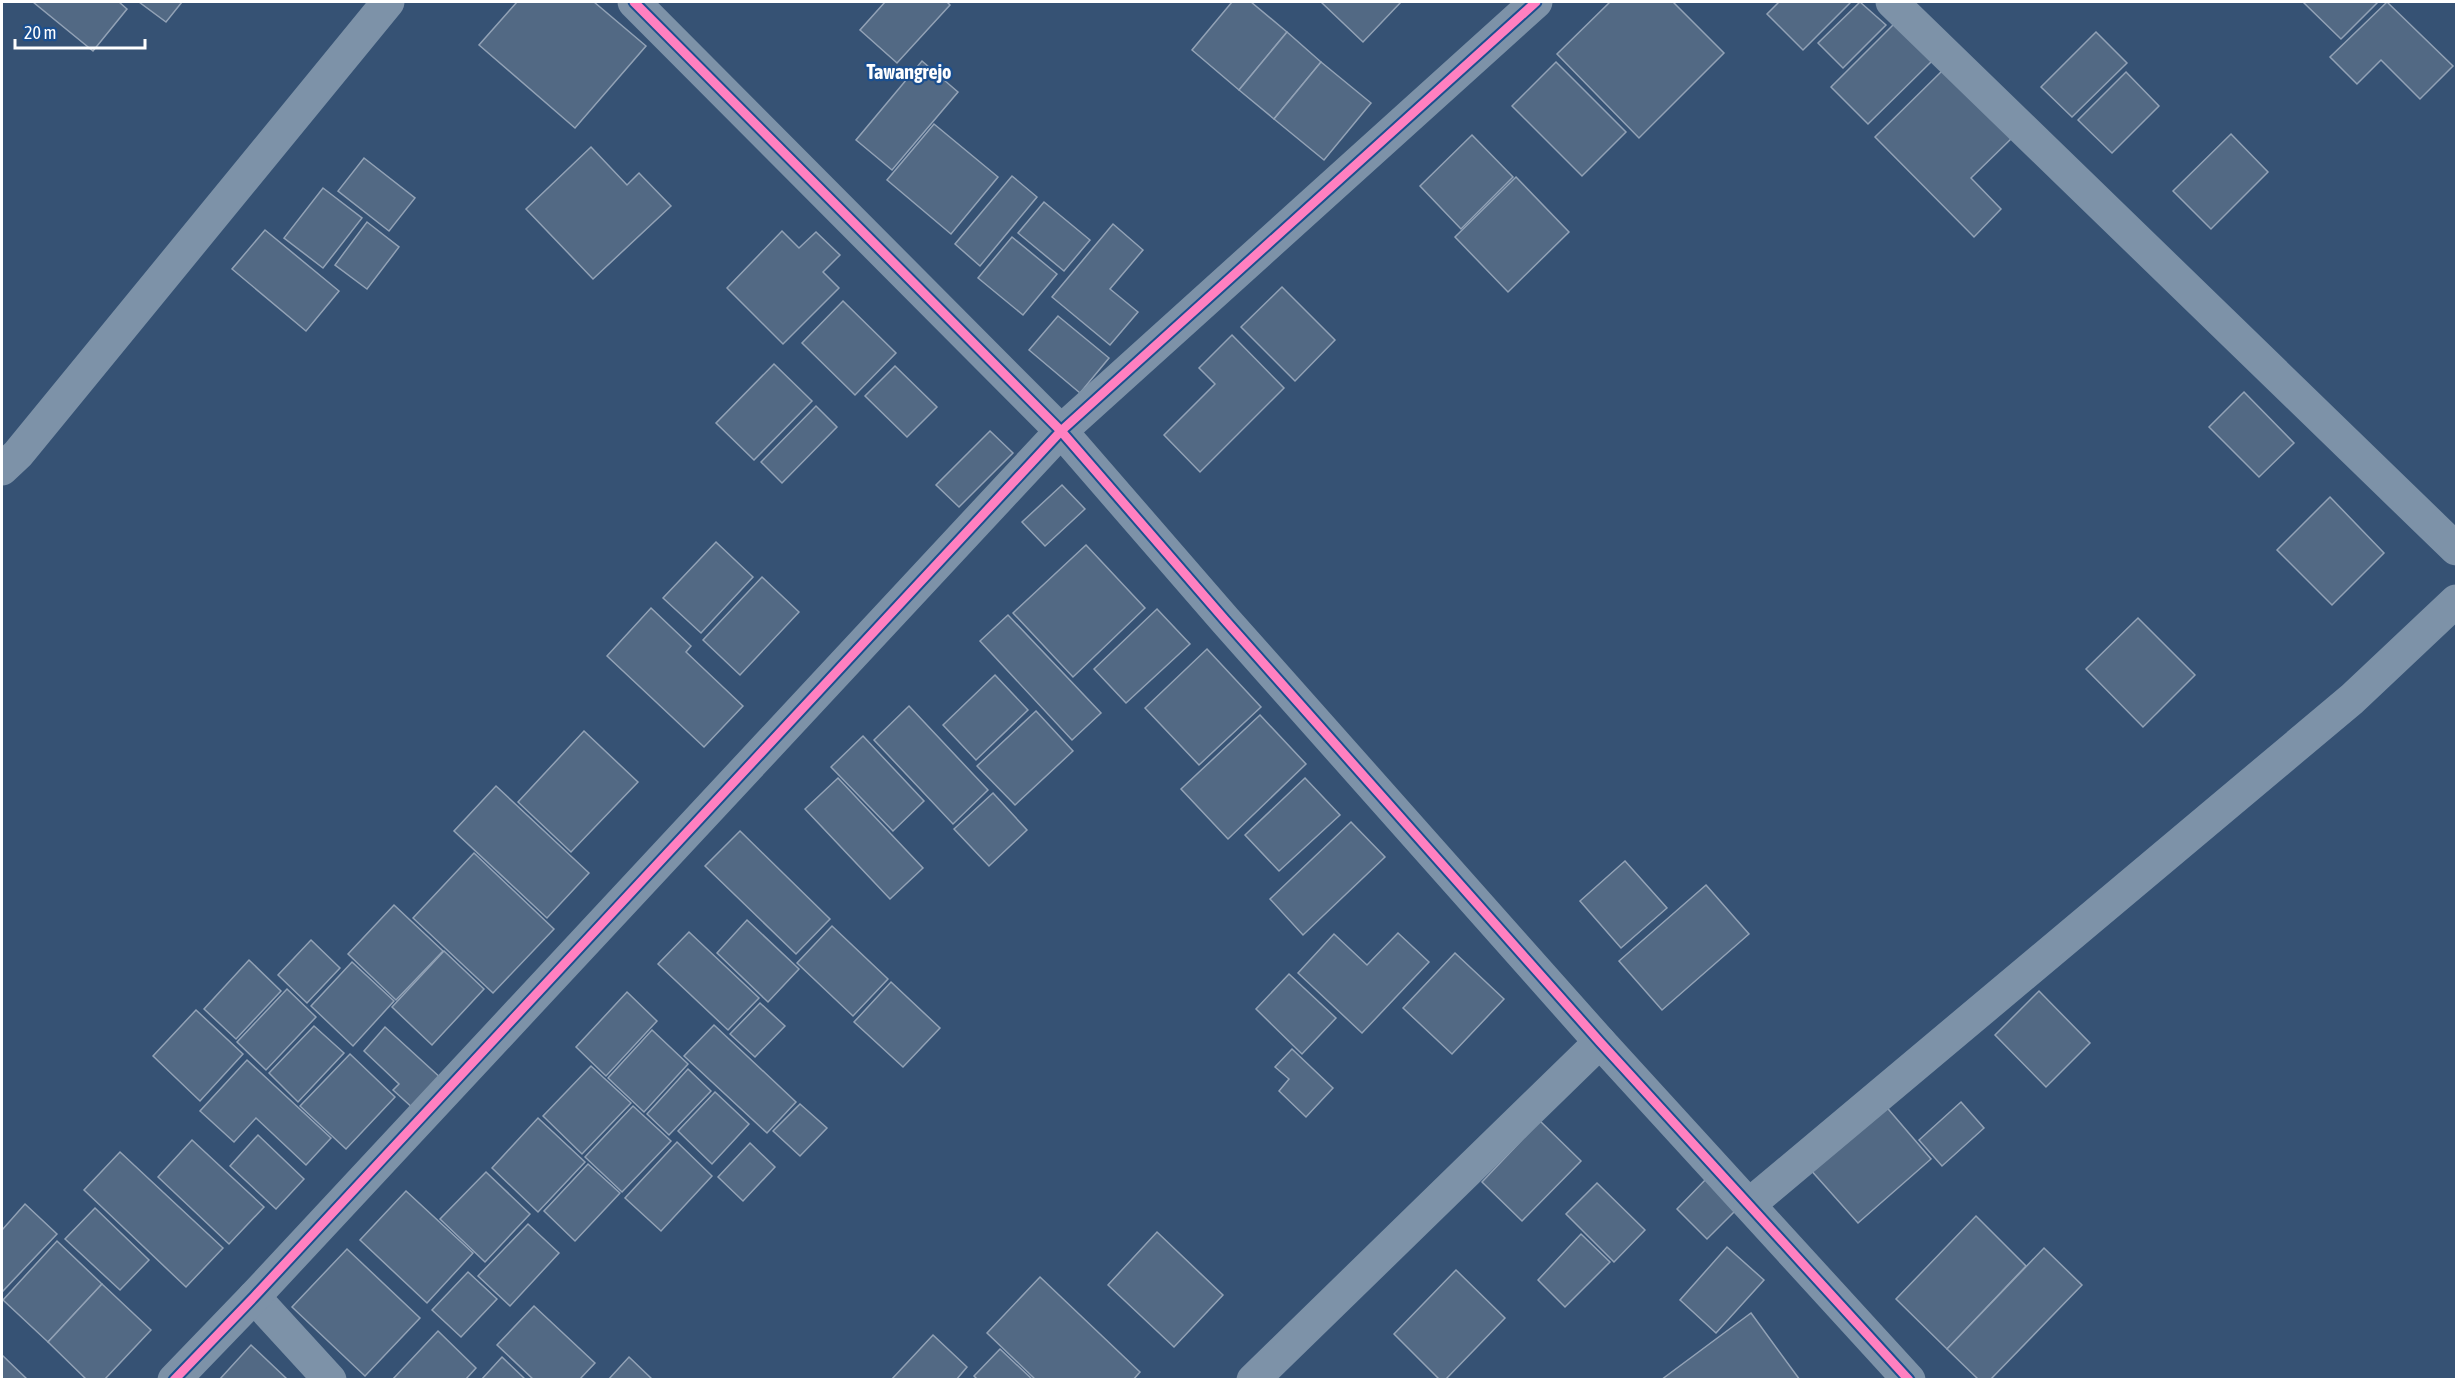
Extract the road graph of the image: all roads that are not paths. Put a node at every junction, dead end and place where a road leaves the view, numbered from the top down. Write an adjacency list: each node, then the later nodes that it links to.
1 (388, 2): 6 (street)
2 (633, 2): 5 (street)
3 (1536, 2): 5 (street)
4 (1892, 2): 7 (street)
5 (1061, 431): 9 (street); 11 (street)
6 (2, 469)
7 (2457, 549)
8 (2457, 601): 10 (street)
9 (1600, 1042): 10 (street); 14 (street)
10 (1750, 1203): 15 (street)
11 (254, 1297): 12 (street); 13 (street)
12 (174, 1380)
13 (330, 1380)
14 (1253, 1380)
15 (1909, 1380)

